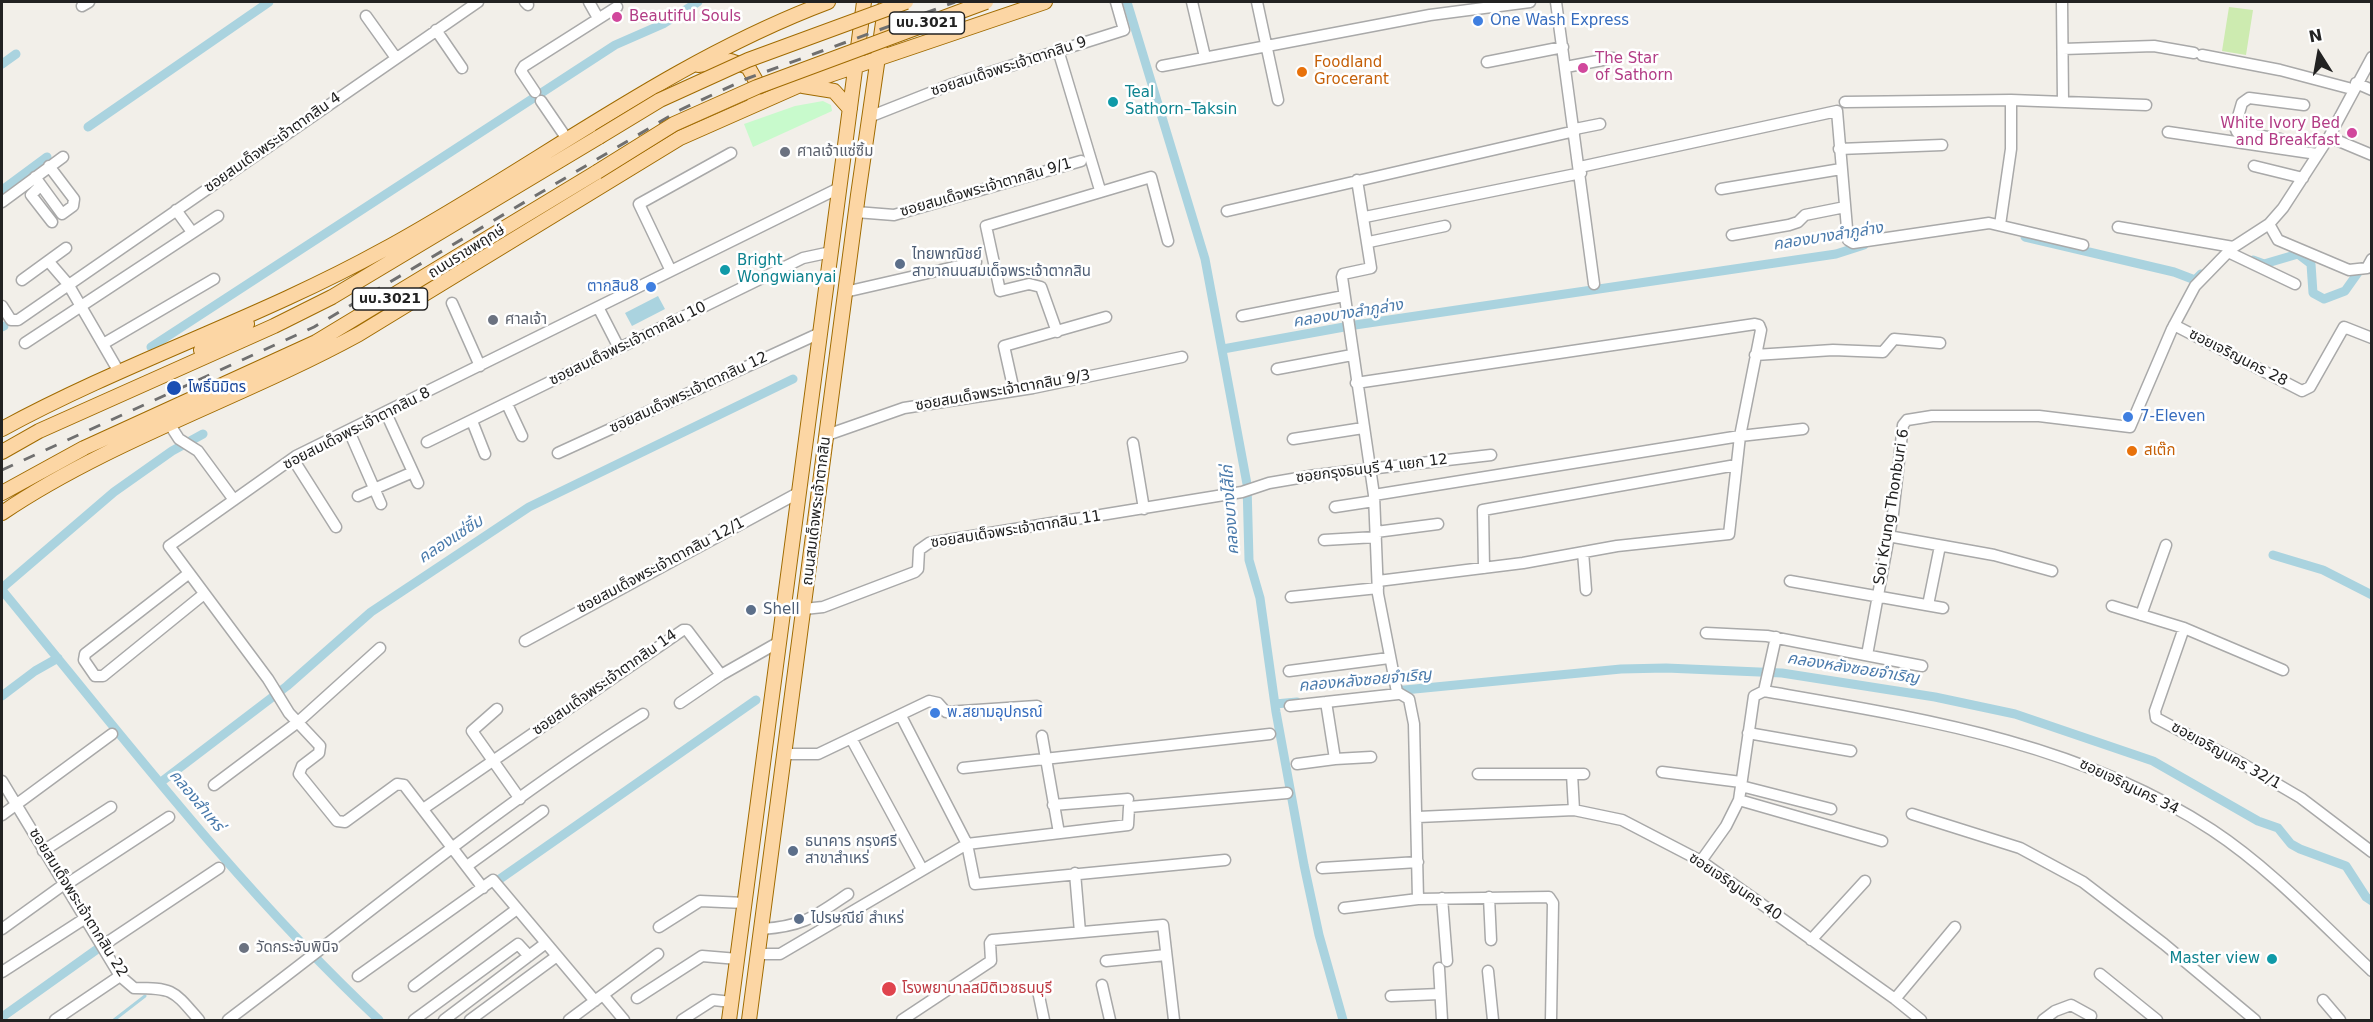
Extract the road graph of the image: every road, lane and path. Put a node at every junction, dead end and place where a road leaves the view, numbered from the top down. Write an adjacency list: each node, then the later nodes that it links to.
1 (478, 2): 18 (street, ซอยสมเด็จพระเจ้าตากสิน 4)
2 (589, 2): 17 (street)
3 (828, 2): 30 (main road, นบ.3021)
4 (885, 2): 15 (main road); 27 (main road, ถนนสมเด็จพระเจ้าตากสิน)
5 (906, 2): 15 (main road, นบ.3021, bridge)
6 (986, 2): 126 (main road, ถนนราชพฤกษ์ / นบ.3021, bridge)
7 (1045, 2): 27 (main road)
8 (1116, 2): 21 (street, ซอยสมเด็จพระเจ้าตากสิน 9)
9 (1192, 2): 23 (street)
10 (1257, 2): 19 (street)
11 (1530, 2): 19 (street)
12 (1557, 2): 20 (street)
13 (2062, 2): 22 (street)
14 (621, 4): 17 (street)
15 (866, 8): 31 (main road, ถนนสมเด็จพระเจ้าตากสิน); 123 (main road, ถนนราชพฤกษ์ / นบ.3021, bridge)
16 (366, 16): 25 (street)
17 (598, 18): 50 (street)
18 (436, 30): 25 (street, ซอยสมเด็จพระเจ้าตากสิน 4); 33 (street)
19 (1267, 45): 23 (street); 37 (street)
20 (1563, 47): 28 (street); 32 (street)
21 (1058, 50): 45 (street, ซอยสมเด็จพระเจ้าตากสิน 9); 68 (street)
22 (2063, 50): 35 (street); 40 (street)
23 (1205, 57): 29 (street)
24 (2372, 57): 35 (street, Soi Krung Thonburi 6)
25 (396, 58): 71 (street, ซอยสมเด็จพระเจ้าตากสิน 4)
26 (1613, 58): 32 (street)
27 (877, 61): 31 (main road, นบ.3021); 45 (main road, ถนนสมเด็จพระเจ้าตากสิน)
28 (1487, 62)
29 (1162, 66)
30 (687, 67): 44 (main road); 50 (main road, นบ.3021)
31 (855, 67): 34 (main road, ถนนราชพฤกษ์ / นบ.3021); 43 (main road, ถนนสมเด็จพระเจ้าตากสิน)
32 (1566, 67): 47 (street)
33 (462, 68)
34 (800, 85): 43 (main road); 44 (main road, ถนนราชพฤกษ์ / นบ.3021)
35 (2354, 86): 36 (street); 49 (street, Soi Krung Thonburi 6)
36 (2372, 90)
37 (1278, 100)
38 (2012, 100): 39 (street); 40 (street); 78 (street)
39 (1845, 102)
40 (2063, 102): 41 (street)
41 (2146, 105)
42 (2304, 105): 53 (street)
43 (850, 109): 66 (main road, ถนนสมเด็จพระเจ้าตากสิน)
44 (739, 110): 120 (main road, ถนนราชพฤกษ์ / นบ.3021)
45 (869, 117): 73 (main road, ถนนสมเด็จพระเจ้าตากสิน)
46 (1600, 124): 47 (street)
47 (1575, 130): 62 (street); 64 (street)
48 (2168, 132): 53 (street)
49 (2329, 137): 55 (street, Soi Krung Thonburi 6); 56 (street)
50 (567, 139): 95 (main road, นบ.3021)
51 (1942, 145): 52 (street)
52 (1839, 149): 61 (street); 62 (street)
53 (2284, 149): 55 (street)
54 (731, 153): 92 (street)
55 (2318, 154): 63 (street, Soi Krung Thonburi 6)
56 (2372, 155)
57 (63, 157): 59 (street)
58 (1081, 161): 73 (street, ซอยสมเด็จพระเจ้าตากสิน 9/1)
59 (49, 166): 65 (street); 74 (street)
60 (2254, 166): 63 (street)
61 (1841, 169): 67 (street); 70 (street)
62 (1580, 170): 76 (street); 97 (street)
63 (2303, 178): 77 (street, Soi Krung Thonburi 6)
64 (1357, 180): 72 (street); 76 (street)
65 (38, 181): 69 (street); 74 (street); 74 (street)
66 (839, 188): 88 (main road, ถนนสมเด็จพระเจ้าตากสิน); 92 (street, ซอยสมเด็จพระเจ้าตากสิน 8)
67 (1721, 189)
68 (1100, 190): 83 (street); 108 (street)
69 (2, 202)
70 (1845, 207): 78 (street); 82 (street)
71 (176, 210): 81 (street); 96 (street, ซอยสมเด็จพระเจ้าตากสิน 4)
72 (1227, 211)
73 (856, 212): 99 (main road, ถนนสมเด็จพระเจ้าตากสิน)
74 (63, 214)
75 (218, 216): 81 (street)
76 (1365, 217): 84 (street)
77 (2269, 224): 87 (street, Soi Krung Thonburi 6); 89 (street)
78 (2000, 225): 85 (street)
79 (1444, 226): 84 (street)
80 (2118, 227): 87 (street)
81 (192, 232): 103 (street)
82 (1732, 235)
83 (1168, 241)
84 (1369, 242): 100 (street)
85 (2083, 245)
86 (66, 248): 90 (street)
87 (2230, 249): 98 (street); 107 (street, Soi Krung Thonburi 6)
88 (831, 252): 109 (main road, ถนนสมเด็จพระเจ้าตากสิน); 114 (street, ซอยสมเด็จพระเจ้าตากสิน 10)
89 (2372, 259)
90 (49, 262): 94 (street); 96 (street)
91 (976, 262): 99 (street)
92 (670, 270): 104 (street, ซอยสมเด็จพระเจ้าตากสิน 8)
93 (214, 279): 113 (street)
94 (22, 280)
95 (324, 280): 121 (main road, นบ.3021); 123 (main road)
96 (68, 284): 102 (street, ซอยสมเด็จพระเจ้าตากสิน 4); 103 (street)
97 (1594, 284)
98 (2295, 284)
99 (845, 292): 134 (main road, ถนนสมเด็จพระเจ้าตากสิน)
100 (1344, 296): 105 (street); 116 (street)
101 (452, 303): 118 (street)
102 (2, 306)
103 (81, 306): 111 (street); 113 (street)
104 (598, 307): 114 (street); 118 (street, ซอยสมเด็จพระเจ้าตากสิน 8)
105 (1242, 316)
106 (1106, 317): 108 (street)
107 (2174, 325): 110 (street, ซอยเจริญนคร 28); 163 (street, Soi Krung Thonburi 6)
108 (1057, 332): 124 (street)
109 (820, 333): 141 (street, ซอยสมเด็จพระเจ้าตากสิน 12); 152 (main road, ถนนสมเด็จพระเจ้าตากสิน)
110 (2372, 338)
111 (26, 343)
112 (1940, 343): 115 (street)
113 (103, 344): 121 (street)
114 (620, 348): 125 (street, ซอยสมเด็จพระเจ้าตากสิน 10)
115 (1755, 355): 122 (street); 136 (street)
116 (1352, 356): 119 (street); 122 (street)
117 (1182, 357): 124 (street, ซอยสมเด็จพระเจ้าตากสิน 9/3)
118 (480, 366): 127 (street, ซอยสมเด็จพระเจ้าตากสิน 8)
119 (1277, 369)
120 (286, 371): 126 (main road); 129 (main road, ถนนราชพฤกษ์ / นบ.3021)
121 (119, 372): 131 (main road, นบ.3021)
122 (1356, 383): 130 (street)
123 (136, 386): 140 (main road, ถนนราชพฤกษ์ / นบ.3021)
124 (1014, 391): 134 (street, ซอยสมเด็จพระเจ้าตากสิน 9/3)
125 (507, 404): 128 (street, ซอยสมเด็จพระเจ้าตากสิน 10); 135 (street)
126 (174, 407): 151 (main road, ถนนราชพฤกษ์ / นบ.3021)
127 (386, 413): 133 (street, ซอยสมเด็จพระเจ้าตากสิน 8); 147 (street)
128 (472, 421): 138 (street, ซอยสมเด็จพระเจ้าตากสิน 10); 142 (street)
129 (170, 425): 155 (street); 159 (main road, ถนนราชพฤกษ์ / นบ.3021)
130 (1363, 428): 137 (street); 146 (street)
131 (2, 429)
132 (1803, 429): 136 (street)
133 (349, 431): 144 (street, ซอยสมเด็จพระเจ้าตากสิน 8); 150 (street)
134 (827, 435): 180 (main road, ถนนสมเด็จพระเจ้าตากสิน)
135 (522, 436)
136 (1740, 436): 145 (street); 154 (street)
137 (1293, 439)
138 (427, 442)
139 (1133, 443): 158 (street)
140 (2, 452)
141 (558, 453)
142 (485, 454)
143 (1491, 454): 146 (street, ซอยกรุงธนบุรี 4 แยก 12)
144 (293, 459): 155 (street, ซอยสมเด็จพระเจ้าตากสิน 8); 161 (street)
145 (1736, 465): 167 (street); 168 (street)
146 (1369, 469): 149 (street, ซอยกรุงธนบุรี 4 แยก 12); 154 (street)
147 (413, 472): 148 (street); 150 (street)
148 (418, 483)
149 (1253, 488): 158 (street, ซอยสมเด็จพระเจ้าตากสิน 11)
150 (375, 489): 153 (street); 156 (street)
151 (2, 493)
152 (798, 493): 185 (street, ซอยสมเด็จพระเจ้าตากสิน 12/1); 186 (main road, ถนนสมเด็จพระเจ้าตากสิน)
153 (358, 496)
154 (1374, 498): 157 (street); 162 (street)
155 (234, 500): 170 (street, ซอยสมเด็จพระเจ้าตากสิน 8)
156 (381, 504)
157 (1335, 507)
158 (1144, 509): 180 (street, ซอยสมเด็จพระเจ้าตากสิน 11)
159 (2, 513)
160 (1438, 524): 162 (street)
161 (336, 527)
162 (1376, 534): 164 (street); 172 (street)
163 (1888, 536): 166 (street); 175 (street, Soi Krung Thonburi 6)
164 (1324, 540)
165 (2166, 545): 181 (street)
166 (1940, 546): 169 (street); 177 (street)
167 (1583, 552): 168 (street); 173 (street)
168 (1484, 568): 172 (street)
169 (2052, 571)
170 (188, 574): 174 (street, ซอยสมเด็จพระเจ้าตากสิน 8); 174 (street)
171 (1790, 581): 175 (street)
172 (1378, 584): 176 (street); 189 (street)
173 (1586, 590)
174 (204, 594): 203 (street, ซอยสมเด็จพระเจ้าตากสิน 8)
175 (1878, 596): 177 (street); 188 (street, Soi Krung Thonburi 6)
176 (1291, 597)
177 (1928, 605): 179 (street)
178 (2112, 606): 181 (street)
179 (1942, 608)
180 (804, 609): 210 (main road, ถนนสมเด็จพระเจ้าตากสิน)
181 (2141, 615): 182 (street)
182 (2184, 628): 191 (street); 244 (street, ซอยเจริญนคร 32/1)
183 (1706, 633): 184 (street)
184 (1776, 637): 188 (street); 195 (street)
185 (525, 641)
186 (779, 642): 193 (street); 260 (main road, ถนนสมเด็จพระเจ้าตากสิน)
187 (380, 648): 203 (street)
188 (1867, 655): 190 (street)
189 (1389, 658): 192 (street); 194 (street)
190 (1922, 666)
191 (2283, 670)
192 (1289, 671)
193 (721, 675): 197 (street); 214 (street, ซอยสมเด็จพระเจ้าตากสิน 14)
194 (1397, 690): 196 (street); 238 (street)
195 (1764, 691): 204 (street); 283 (street, ซอยเจริญนคร 34)
196 (1326, 702): 199 (street); 213 (street)
197 (680, 703)
198 (1037, 706): 202 (street)
199 (1290, 706)
200 (497, 709): 214 (street)
201 (643, 714): 225 (street)
202 (901, 716): 208 (street); 241 (street)
203 (298, 722): 223 (street); 231 (street, ซอยสมเด็จพระเจ้าตากสิน 8)
204 (1748, 733): 209 (street); 222 (street)
205 (112, 734): 228 (street)
206 (1270, 734): 212 (street)
207 (1042, 736): 212 (street)
208 (852, 740): 210 (street); 251 (street)
209 (1851, 751)
210 (786, 754): 267 (main road, ถนนสมเด็จพระเจ้าตากสิน)
211 (1371, 757): 213 (street)
212 (1044, 759): 216 (street); 229 (street)
213 (1335, 759): 215 (street)
214 (494, 760): 225 (street); 231 (street, ซอยสมเด็จพระเจ้าตากสิน 14)
215 (1297, 764)
216 (963, 768)
217 (1662, 772): 222 (street)
218 (1478, 774): 219 (street)
219 (1572, 774): 220 (street); 233 (street)
220 (1584, 774)
221 (2, 780): 228 (street, ซอยสมเด็จพระเจ้าตากสิน 22)
222 (1741, 784): 227 (street); 232 (street)
223 (214, 785)
224 (1287, 794): 239 (street)
225 (520, 798): 242 (street)
226 (1128, 799): 229 (street)
227 (1739, 800): 240 (street); 246 (street)
228 (16, 805): 236 (street); 243 (street, ซอยสมเด็จพระเจ้าตากสิน 22)
229 (1053, 805): 239 (street)
230 (111, 807): 243 (street)
231 (423, 809): 242 (street)
232 (1831, 809)
233 (1574, 810): 238 (street, ซอยเจริญนคร 40); 246 (street, ซอยเจริญนคร 40)
234 (543, 811): 248 (street)
235 (1912, 814): 321 (street)
236 (2, 815)
237 (169, 817): 254 (street)
238 (1418, 817): 247 (street)
239 (1059, 833): 241 (street)
240 (1882, 841)
241 (967, 844): 251 (street); 252 (street)
242 (453, 847): 248 (street); 302 (street)
243 (43, 851): 254 (street, ซอยสมเด็จพระเจ้าตากสิน 22)
244 (2372, 852)
245 (1225, 860): 252 (street)
246 (1701, 861): 271 (street, ซอยเจริญนคร 40)
247 (1418, 862): 250 (street); 259 (street)
248 (467, 866): 255 (street)
249 (219, 868): 273 (street)
250 (1322, 868)
251 (922, 869): 275 (street)
252 (1075, 873): 268 (street)
253 (1865, 881): 271 (street)
254 (63, 885): 263 (street, ซอยสมเด็จพระเจ้าตากสิน 22); 266 (street)
255 (483, 888): 262 (street); 287 (street)
256 (848, 894): 267 (street)
257 (1442, 897): 258 (street); 259 (street); 291 (street)
258 (1489, 897): 270 (street); 317 (street)
259 (1418, 899): 261 (street)
260 (745, 903): 264 (street); 269 (main road, ถนนสมเด็จพระเจ้าตากสิน)
261 (1344, 908)
262 (517, 909): 272 (street); 289 (street)
263 (84, 919): 273 (street, ซอยสมเด็จพระเจ้าตากสิน 22); 284 (street)
264 (659, 927)
265 (1955, 927): 295 (street)
266 (2, 929)
267 (761, 932): 269 (main road); 275 (main road, ถนนสมเด็จพระเจ้าตากสิน)
268 (1080, 932): 276 (street); 311 (street)
269 (741, 933): 280 (main road, ถนนสมเด็จพระเจ้าตากสิน)
270 (1491, 940)
271 (1811, 940): 295 (street, ซอยเจริญนคร 40)
272 (546, 943): 277 (street); 278 (street)
273 (102, 946): 286 (street, ซอยสมเด็จพระเจ้าตากสิน 22)
274 (658, 954): 293 (street)
275 (758, 954): 281 (main road, ถนนสมเด็จพระเจ้าตากสิน)
276 (1166, 955): 279 (street); 314 (street)
277 (529, 956): 303 (street); 304 (street)
278 (557, 956): 293 (street); 305 (street)
279 (1106, 961)
280 (737, 963): 281 (main road); 294 (street); 297 (main road, ถนนสมเด็จพระเจ้าตากสิน)
281 (756, 969): 310 (main road, ถนนสมเด็จพระเจ้าตากสิน)
282 (1488, 971): 316 (street)
283 (2372, 971)
284 (2, 972)
285 (2100, 974): 320 (street)
286 (120, 976): 298 (street); 301 (street, ซอยสมเด็จพระเจ้าตากสิน 22)
287 (358, 976)
288 (1102, 985): 313 (street)
289 (414, 986)
290 (1038, 992): 312 (street)
291 (1440, 994): 292 (street); 315 (street)
292 (1391, 996)
293 (599, 998): 306 (street); 307 (street)
294 (637, 998)
295 (1895, 999): 318 (street, ซอยเจริญนคร 40)
296 (2323, 1000): 322 (street)
297 (732, 1002): 308 (street); 309 (main road, ถนนสมเด็จพระเจ้าตากสิน)
298 (71, 1016): 300 (street)
299 (2091, 1016): 319 (street)
300 (54, 1020)
301 (199, 1020)
302 (228, 1020)
303 (416, 1020)
304 (444, 1020)
305 (470, 1020)
306 (569, 1020)
307 (624, 1020)
308 (681, 1020)
309 (729, 1020)
310 (750, 1020)
311 (902, 1020)
312 (1044, 1020)
313 (1110, 1020)
314 (1174, 1020)
315 (1442, 1020)
316 (1493, 1020)
317 (1551, 1020)
318 (1922, 1020)
319 (2043, 1020)
320 (2157, 1020)
321 (2254, 1020)
322 (2340, 1020)

